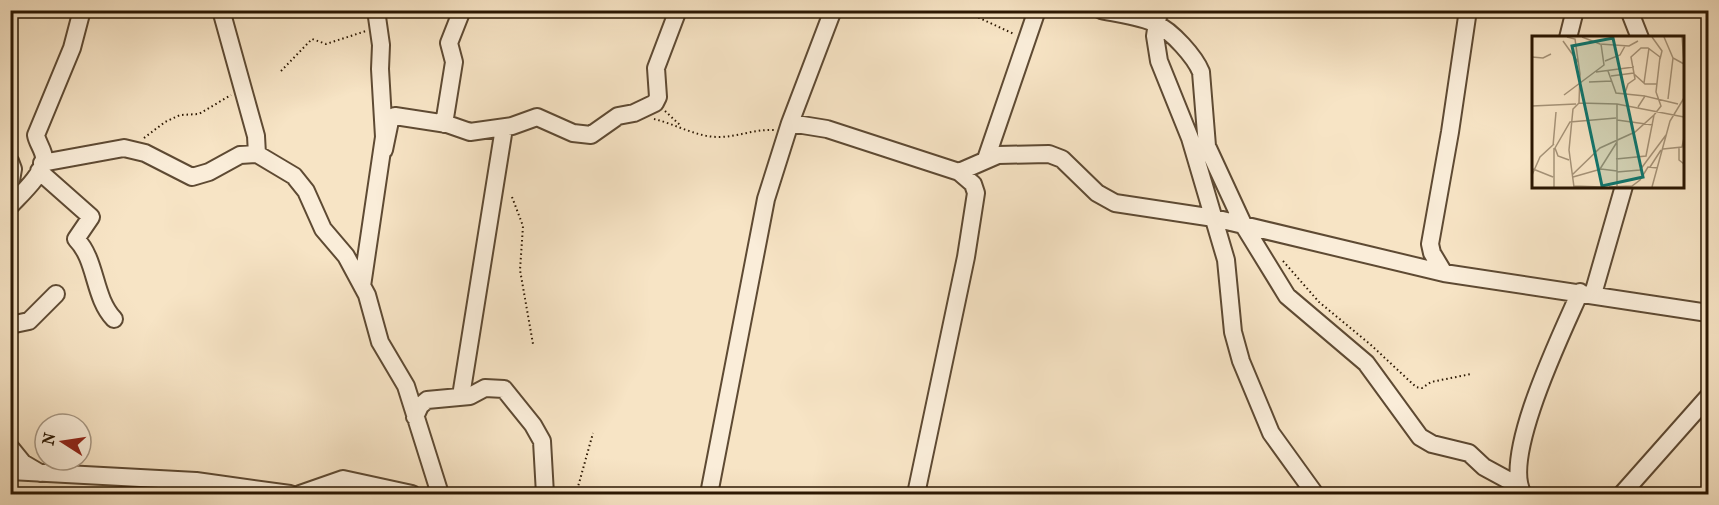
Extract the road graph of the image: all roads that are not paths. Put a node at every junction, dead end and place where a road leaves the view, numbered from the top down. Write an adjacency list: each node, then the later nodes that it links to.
1 (82, 10): 22 (street)
2 (221, 10): 19 (street)
3 (376, 10): 18 (street)
4 (462, 10): 15 (street)
5 (678, 10): 17 (street)
6 (833, 10): 16 (street)
7 (1037, 10): 20 (street)
8 (1101, 10): 12 (street)
9 (1468, 10): 29 (street)
10 (1575, 10): 13 (street)
11 (1629, 10): 14 (street)
12 (1158, 17): 27 (street); 28 (street)
13 (1568, 36)
14 (1639, 36)
15 (444, 124): 17 (street); 18 (street)
16 (789, 127): 23 (street); 51 (street)
17 (504, 128): 37 (street)
18 (384, 150): 30 (street)
19 (257, 154): 22 (street); 30 (street)
20 (986, 159): 23 (street); 27 (street)
21 (10, 161): 24 (street)
22 (41, 167): 26 (street); 34 (street)
23 (959, 172): 52 (street)
24 (10, 186)
25 (1623, 188): 31 (street)
26 (10, 206)
27 (1214, 218): 28 (street); 53 (street)
28 (1244, 226): 29 (street); 44 (street)
29 (1444, 273): 31 (street)
30 (362, 286): 36 (street)
31 (1587, 293): 33 (street); 44 (street)
32 (56, 294): 35 (street)
33 (1708, 313)
34 (114, 319)
35 (10, 325)
36 (402, 379): 37 (street); 39 (street)
37 (453, 397): 39 (street); 50 (street)
38 (1708, 397): 54 (street)
39 (415, 417): 49 (street)
40 (10, 447): 42 (street)
41 (10, 471): 42 (street)
42 (41, 474): 43 (street)
43 (196, 481): 45 (street); 46 (street)
44 (1521, 490)
45 (179, 495)
46 (290, 495)
47 (300, 495): 48 (street)
48 (412, 495)
49 (440, 495)
50 (545, 495)
51 (709, 495)
52 (916, 495)
53 (1315, 495)
54 (1622, 495)

